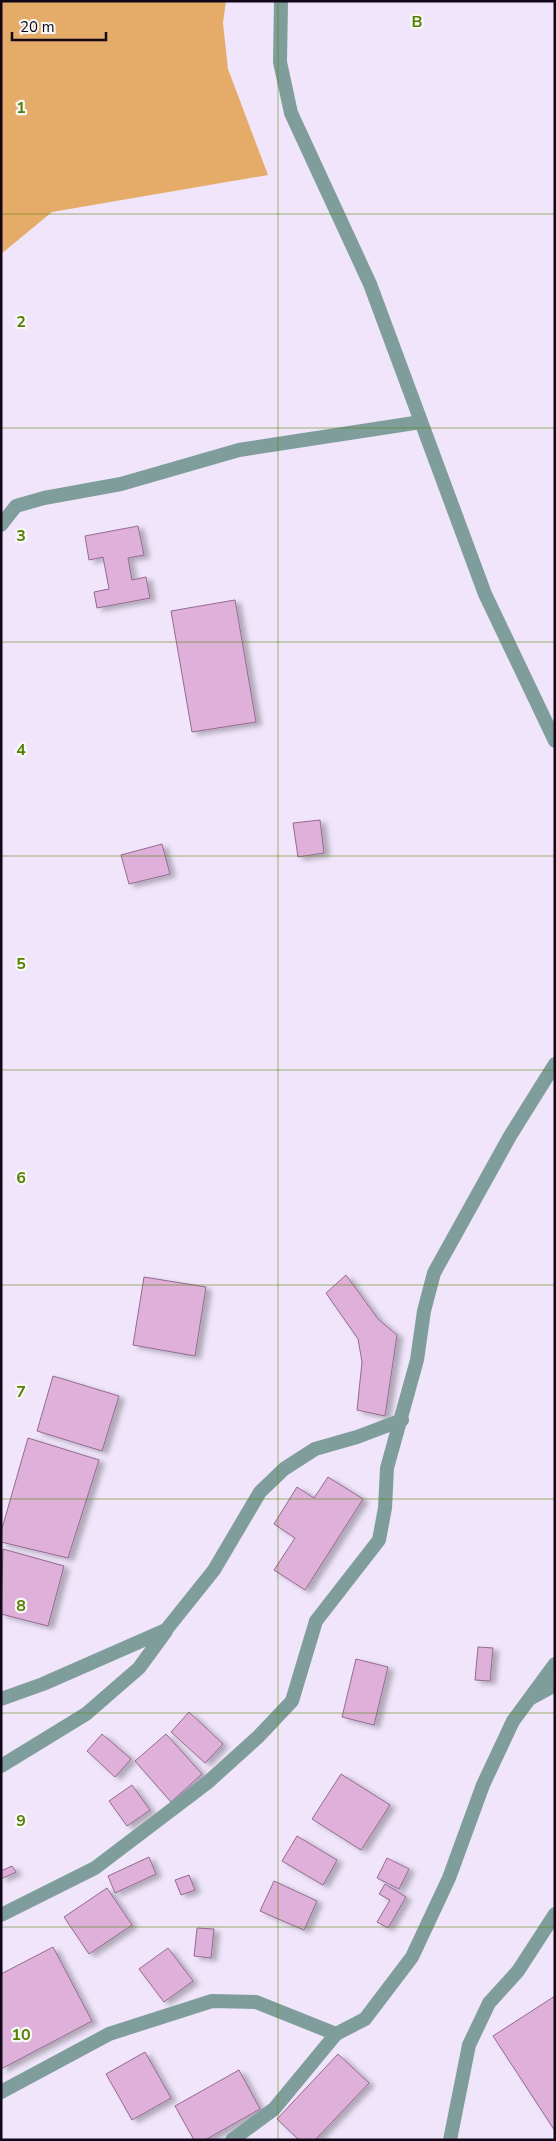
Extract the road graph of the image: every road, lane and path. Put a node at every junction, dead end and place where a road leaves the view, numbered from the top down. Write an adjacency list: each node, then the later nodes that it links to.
1 (281, 1): 2 (street)
2 (421, 422): 3 (street); 4 (street)
3 (1, 525)
4 (555, 741)
5 (555, 1064): 6 (street)
6 (402, 1420): 7 (street); 14 (street)
7 (166, 1630): 10 (street); 12 (street)
8 (555, 1664): 11 (street)
9 (555, 1686): 11 (street)
10 (1, 1699)
11 (528, 1699): 15 (street)
12 (1, 1766)
13 (555, 1914): 18 (street)
14 (1, 1915)
15 (336, 2034): 16 (street); 17 (street)
16 (1, 2092)
17 (232, 2140)
18 (450, 2140)

